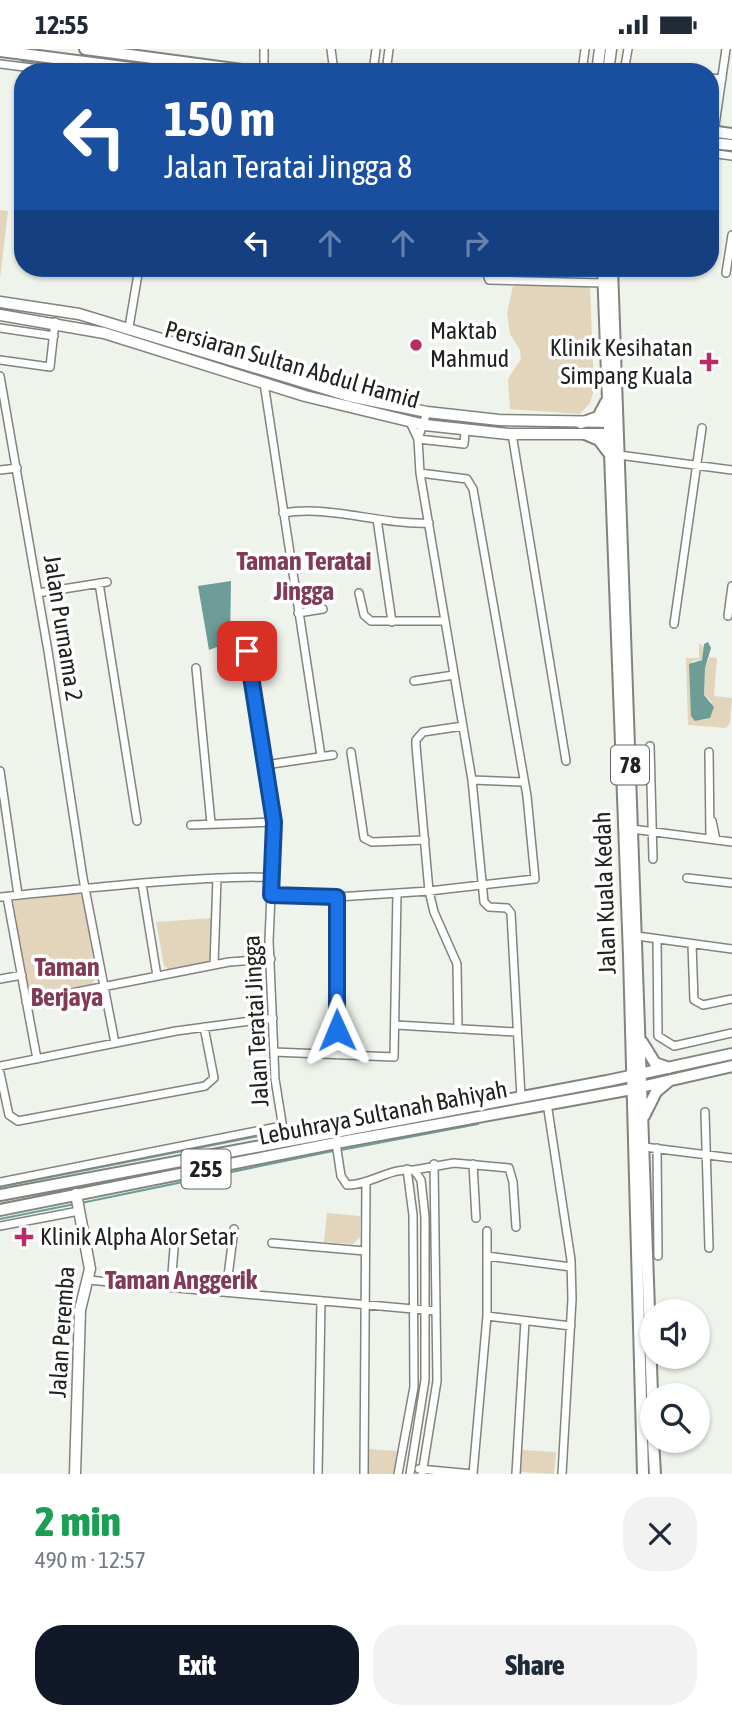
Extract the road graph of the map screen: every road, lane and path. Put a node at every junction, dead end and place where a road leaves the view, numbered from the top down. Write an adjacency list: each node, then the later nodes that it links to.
1 (85, 49): 4 (main road)
2 (726, 49): 10 (street)
3 (0, 51): 5 (main road)
4 (162, 54): 8 (main road)
5 (45, 57): 6 (street); 7 (main road)
6 (46, 63)
7 (92, 63)
8 (210, 63)
9 (719, 79): 10 (street)
10 (722, 79): 11 (street)
11 (719, 91)
12 (732, 235): 13 (street)
13 (726, 274)
14 (138, 277): 22 (street)
15 (488, 277): 18 (street)
16 (603, 277): 18 (main road, Jalan Kuala Kedah / 78)
17 (612, 277): 26 (main road, Jalan Kuala Kedah / 78)
18 (603, 283): 31 (main road, Jalan Kuala Kedah / 78)
19 (0, 302): 22 (main road, Persiaran Sultan Abdul Hamid)
20 (0, 315): 21 (main road, Persiaran Sultan Abdul Hamid)
21 (55, 322): 25 (street); 27 (main road, Persiaran Sultan Abdul Hamid)
22 (130, 327): 24 (main road, Persiaran Sultan Abdul Hamid)
23 (0, 328): 25 (street)
24 (145, 332): 27 (main road); 32 (main road, Persiaran Sultan Abdul Hamid)
25 (54, 336): 28 (street)
26 (614, 342): 34 (main road, Jalan Kuala Kedah / 78); 44 (main road)
27 (141, 344): 30 (main road, Persiaran Sultan Abdul Hamid)
28 (0, 361)
29 (0, 376): 39 (street, Jalan Purnama 2)
30 (264, 383): 33 (main road, Persiaran Sultan Abdul Hamid); 50 (street)
31 (607, 400): 34 (main road, Jalan Kuala Kedah / 78); 37 (main road)
32 (427, 412): 35 (street); 37 (main road, Persiaran Sultan Abdul Hamid)
33 (410, 422): 35 (main road, Persiaran Sultan Abdul Hamid); 43 (street)
34 (613, 422): 37 (main road, Persiaran Sultan Abdul Hamid); 41 (main road, Jalan Kuala Kedah / 78)
35 (425, 425): 38 (main road, Persiaran Sultan Abdul Hamid); 43 (street)
36 (702, 428): 45 (street)
37 (583, 429): 40 (main road, Persiaran Sultan Abdul Hamid); 41 (main road, Persiaran Sultan Abdul Hamid); 44 (main road)
38 (465, 431): 40 (main road, Persiaran Sultan Abdul Hamid); 43 (street)
39 (11, 432): 42 (street); 46 (street, Jalan Purnama 2)
40 (512, 434): 72 (street)
41 (613, 434): 44 (main road, Jalan Kuala Kedah / 78)
42 (0, 435)
43 (418, 439): 49 (street)
44 (614, 457): 45 (street); 82 (main road, Jalan Kuala Kedah / 78); 101 (main road, Jalan Kuala Kedah / 78)
45 (697, 465): 48 (street); 61 (street)
46 (17, 468): 47 (street); 54 (street, Jalan Purnama 2)
47 (0, 470)
48 (732, 470)
49 (420, 473): 52 (street); 76 (street)
50 (283, 513): 51 (street); 57 (street)
51 (377, 519): 52 (street); 60 (street)
52 (429, 523): 59 (street)
53 (732, 586): 58 (street)
54 (38, 593): 77 (street); 94 (street, Jalan Purnama 2)
55 (359, 593): 60 (street)
56 (323, 609): 57 (street)
57 (298, 613): 71 (street)
58 (728, 616)
59 (445, 621): 60 (street); 64 (street)
60 (392, 622)
61 (674, 624)
62 (245, 650): 73 (street, Jalan Teratai Jingga)
63 (196, 668): 79 (street)
64 (454, 675): 65 (street); 66 (street)
65 (414, 681)
66 (463, 726): 75 (street); 85 (street)
67 (650, 746): 83 (street)
68 (351, 752): 85 (street)
69 (709, 752): 84 (street)
70 (333, 755): 71 (street)
71 (321, 757): 73 (street)
72 (566, 761)
73 (265, 765): 78 (street, Jalan Teratai Jingga)
74 (0, 771): 81 (street)
75 (472, 780): 76 (street); 93 (street)
76 (523, 782): 93 (street)
77 (137, 821)
78 (274, 822): 79 (street); 88 (street, Jalan Teratai Jingga)
79 (211, 823): 80 (street)
80 (191, 825)
81 (4, 828): 97 (street)
82 (632, 829): 83 (street); 101 (main road, Jalan Kuala Kedah / 78)
83 (652, 832): 84 (street); 87 (street)
84 (713, 839): 86 (street)
85 (425, 840): 95 (street)
86 (732, 842)
87 (653, 859)
88 (271, 877): 89 (street); 98 (street, Jalan Teratai Jingga)
89 (217, 878): 92 (street); 107 (street)
90 (687, 879): 91 (street)
91 (732, 883)
92 (142, 884): 94 (street); 109 (street)
93 (482, 885): 95 (street); 118 (street)
94 (85, 887): 97 (street); 111 (street, Jalan Purnama 2)
95 (429, 891): 96 (street); 117 (street)
96 (397, 893): 100 (street); 115 (street)
97 (18, 895): 99 (street)
98 (271, 895): 100 (street); 106 (street, Jalan Teratai Jingga)
99 (4, 897): 108 (street)
100 (337, 897): 124 (street)
101 (632, 920): 102 (main road, Jalan Kuala Kedah / 78); 126 (main road, Jalan Kuala Kedah / 78)
102 (637, 936): 103 (street); 120 (main road, Jalan Kuala Kedah / 78)
103 (657, 939): 104 (street); 119 (street)
104 (692, 944): 105 (street); 112 (street)
105 (732, 949)
106 (271, 960): 107 (street); 114 (street, Jalan Teratai Jingga)
107 (214, 965): 109 (street)
108 (22, 975): 110 (street); 113 (street)
109 (157, 976): 111 (street)
110 (0, 979)
111 (104, 987): 113 (street); 121 (street, Jalan Purnama 2)
112 (732, 999)
113 (26, 1002): 125 (street)
114 (273, 1018): 116 (street); 122 (street, Jalan Teratai Jingga)
115 (396, 1025): 117 (street); 124 (street)
116 (204, 1027): 121 (street); 130 (street)
117 (458, 1029): 118 (street)
118 (516, 1032): 136 (street)
119 (732, 1033)
120 (641, 1039): 129 (main road); 131 (main road, Jalan Kuala Kedah / 78)
121 (116, 1043): 125 (street)
122 (274, 1052): 124 (street); 142 (street, Jalan Teratai Jingga)
123 (732, 1054): 129 (main road, Lebuhraya Sultanah Bahiyah / 255)
124 (337, 1055)
125 (37, 1059): 127 (street)
126 (632, 1062): 131 (main road, Jalan Kuala Kedah / 78); 133 (main road)
127 (0, 1066)
128 (732, 1066): 132 (main road, Lebuhraya Sultanah Bahiyah / 255)
129 (670, 1068): 131 (main road, Lebuhraya Sultanah Bahiyah / 255)
130 (0, 1073)
131 (637, 1075): 133 (main road, Lebuhraya Sultanah Bahiyah / 255); 134 (main road, Jalan Kuala Kedah / 78)
132 (670, 1080): 134 (main road, Lebuhraya Sultanah Bahiyah / 255); 140 (main road)
133 (607, 1081): 136 (main road, Lebuhraya Sultanah Bahiyah / 255)
134 (637, 1088): 135 (main road, Lebuhraya Sultanah Bahiyah / 255); 140 (main road, Jalan Kuala Kedah / 78)
135 (599, 1095): 137 (main road, Lebuhraya Sultanah Bahiyah / 255); 140 (main road)
136 (521, 1097): 139 (main road, Lebuhraya Sultanah Bahiyah / 255)
137 (547, 1103): 141 (main road, Lebuhraya Sultanah Bahiyah / 255); 172 (street)
138 (705, 1112): 147 (street)
139 (413, 1116): 141 (main road); 143 (main road, Lebuhraya Sultanah Bahiyah / 255)
140 (638, 1119): 145 (main road, Jalan Kuala Kedah / 78); 165 (main road, Jalan Kuala Kedah / 78)
141 (454, 1120): 143 (main road, Lebuhraya Sultanah Bahiyah / 255)
142 (282, 1126): 144 (street, Jalan Teratai Jingga); 152 (street)
143 (335, 1137): 144 (main road, Lebuhraya Sultanah Bahiyah / 255); 153 (street); 155 (main road, Lebuhraya Sultanah Bahiyah / 255)
144 (285, 1141): 154 (main road, Lebuhraya Sultanah Bahiyah / 255)
145 (644, 1147): 146 (street); 165 (main road, Jalan Kuala Kedah / 78)
146 (657, 1148): 147 (street); 171 (street)
147 (704, 1154): 148 (street); 168 (street)
148 (732, 1158)
149 (434, 1164): 150 (street); 151 (street); 159 (street)
150 (473, 1164): 160 (street); 162 (street)
151 (410, 1170): 153 (street); 157 (street); 158 (street)
152 (0, 1182)
153 (366, 1184): 169 (street)
154 (0, 1195)
155 (77, 1203): 156 (main road, Lebuhraya Sultanah Bahiyah / 255); 161 (street); 173 (main road, Jalan Peremba)
156 (0, 1210)
157 (413, 1215): 158 (street); 178 (street)
158 (425, 1217): 159 (street); 179 (street)
159 (437, 1217): 180 (street)
160 (476, 1218)
161 (0, 1226)
162 (516, 1227)
163 (234, 1229): 175 (street)
164 (487, 1231): 170 (street)
165 (640, 1237): 186 (main road, Jalan Kuala Kedah / 78); 197 (main road, Jalan Kuala Kedah / 78)
166 (272, 1243): 169 (street)
167 (174, 1248): 174 (street)
168 (709, 1248)
169 (365, 1251): 177 (street)
170 (487, 1256): 172 (street); 181 (street)
171 (658, 1256)
172 (571, 1267): 183 (street)
173 (89, 1280): 174 (street); 190 (main road, Jalan Peremba)
174 (171, 1287): 175 (street)
175 (226, 1292): 176 (street)
176 (321, 1301): 177 (street); 191 (street)
177 (365, 1305): 178 (street); 192 (street)
178 (413, 1309): 179 (street); 193 (street)
179 (424, 1310): 180 (street); 184 (street)
180 (436, 1311): 185 (street)
181 (487, 1317): 182 (street); 194 (street)
182 (525, 1321): 183 (street); 195 (street)
183 (571, 1326): 196 (street)
184 (425, 1380): 185 (street); 188 (street)
185 (437, 1381): 189 (street)
186 (650, 1383)
187 (653, 1453): 198 (main road)
188 (411, 1471): 189 (street)
189 (422, 1472): 194 (street)
190 (75, 1474)
191 (318, 1474)
192 (364, 1474)
193 (398, 1474)
194 (473, 1474)
195 (516, 1474)
196 (562, 1474)
197 (643, 1474)
198 (654, 1474)

